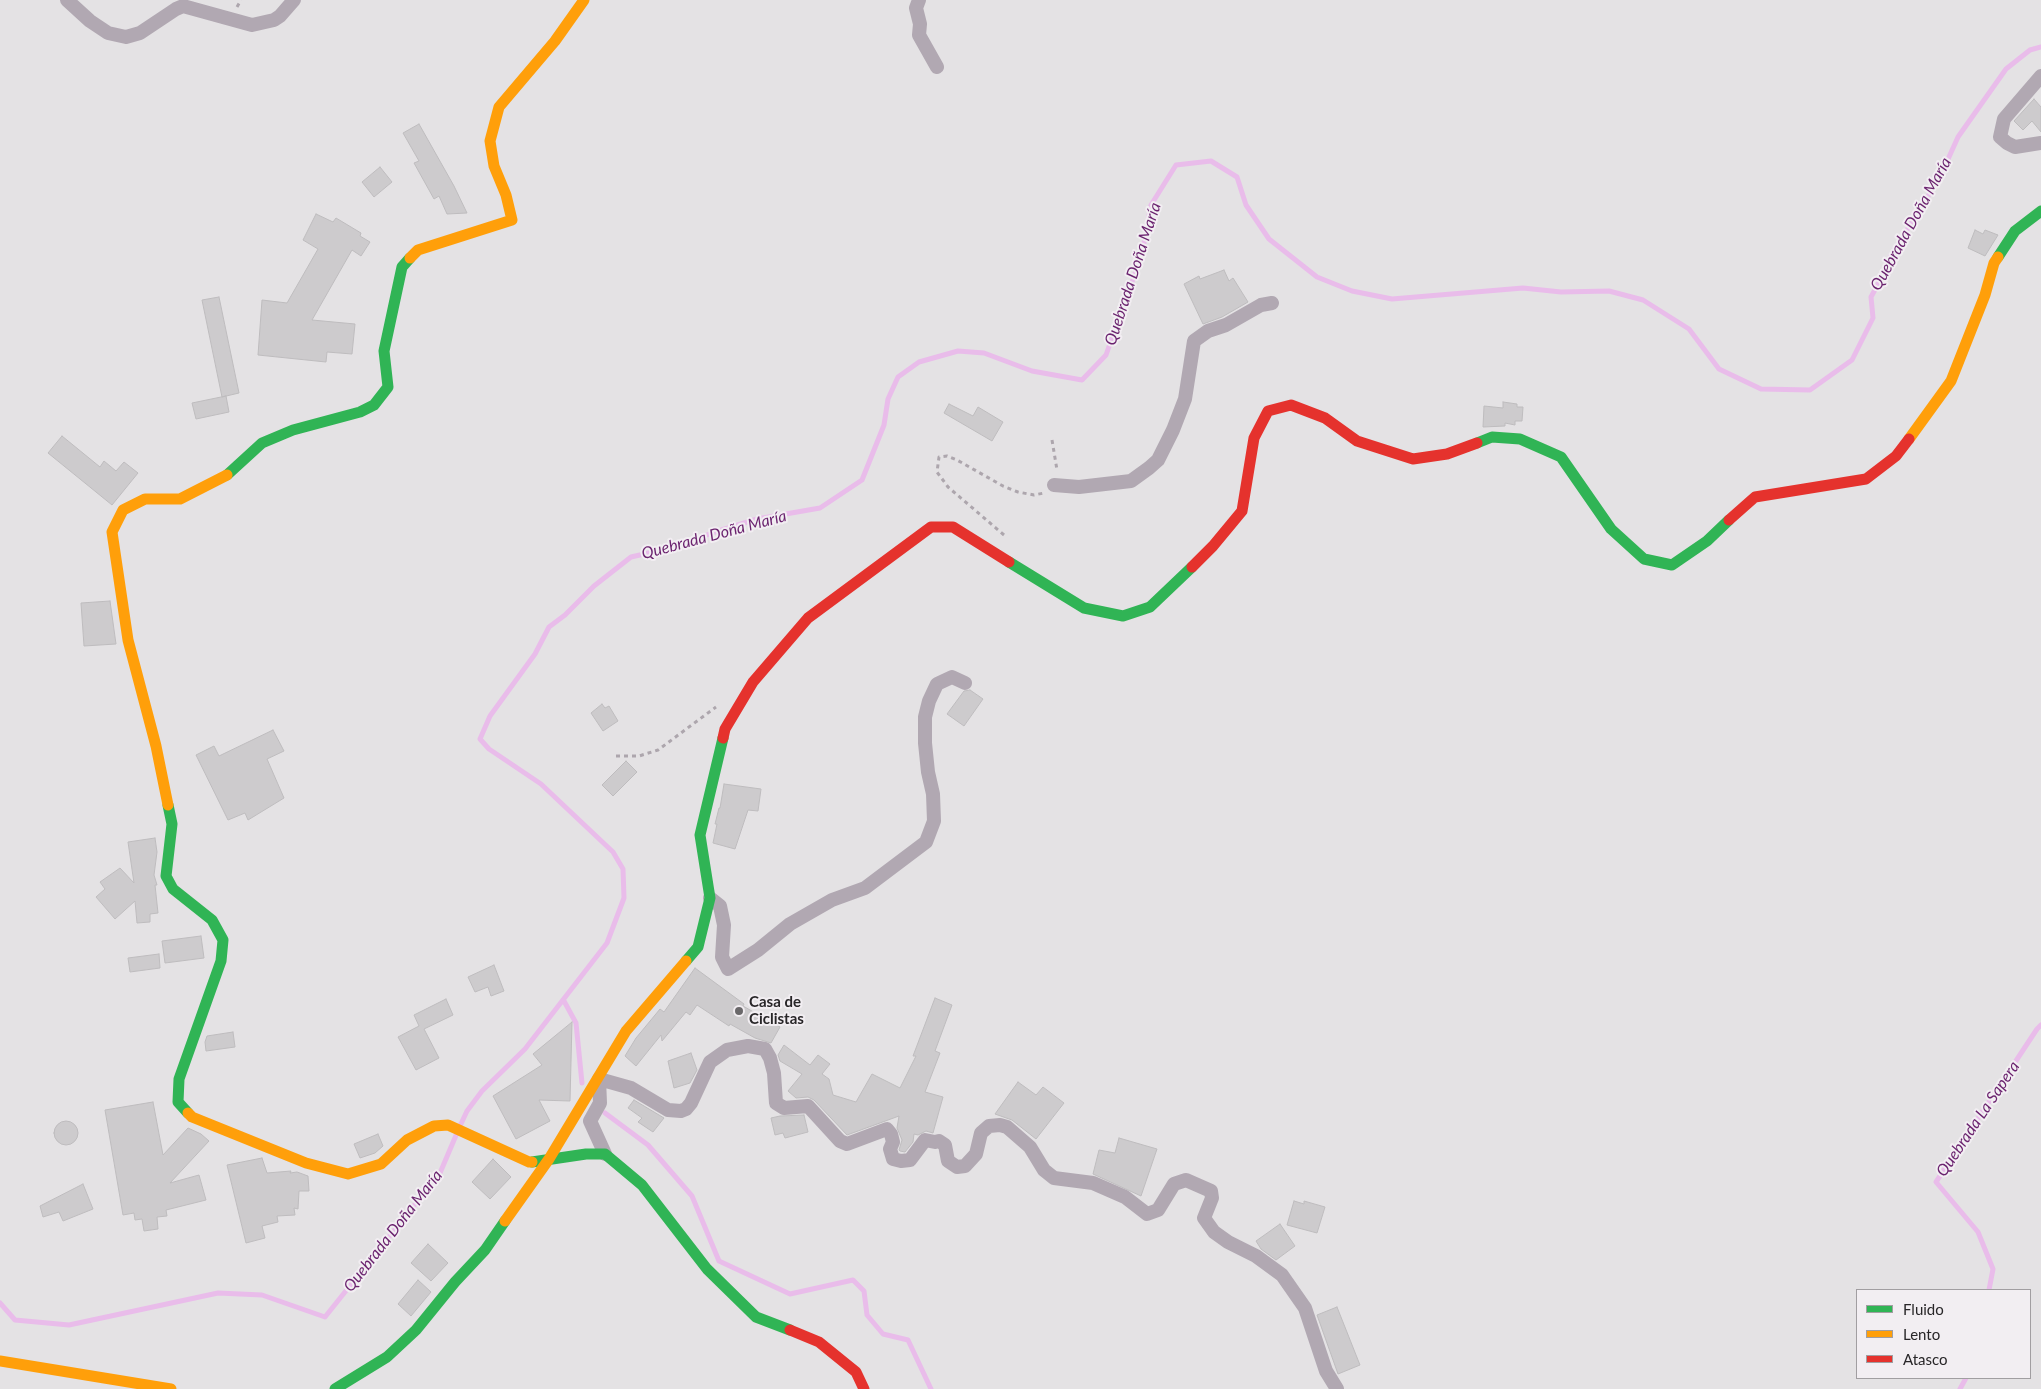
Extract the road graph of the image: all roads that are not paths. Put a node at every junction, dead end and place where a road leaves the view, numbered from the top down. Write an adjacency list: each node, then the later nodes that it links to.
1 (67, 0): 2 (street)
2 (294, 0)
3 (584, 0): 16 (street)
4 (919, 0): 5 (street)
5 (937, 67)
6 (2041, 76): 7 (street)
7 (2035, 93): 8 (street)
8 (2041, 143)
9 (2041, 211): 13 (street)
10 (1272, 303): 11 (street)
11 (1054, 485)
12 (965, 683): 13 (street)
13 (710, 898): 14 (street)
14 (598, 1079): 15 (street); 16 (street); 21 (street)
15 (605, 1154): 16 (street); 20 (street)
16 (549, 1159): 19 (street)
17 (0, 1361): 18 (street)
18 (171, 1389)
19 (335, 1389)
20 (864, 1389)
21 (1337, 1389)

